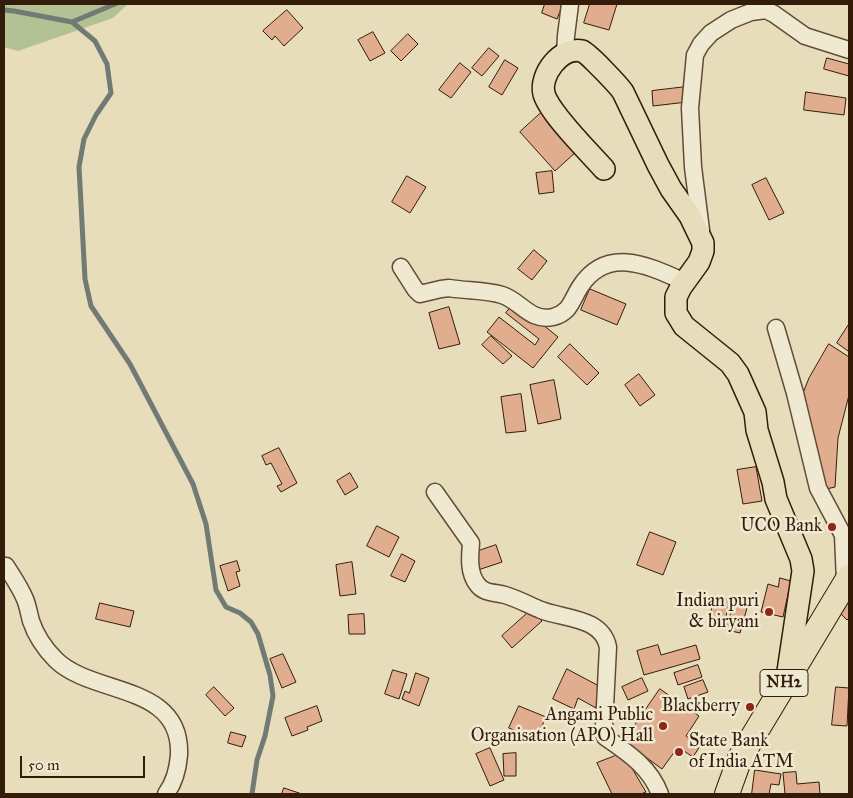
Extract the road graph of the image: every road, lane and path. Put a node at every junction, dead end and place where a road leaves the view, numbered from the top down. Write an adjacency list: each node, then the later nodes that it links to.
1 (570, 4): 4 (street)
2 (737, 10): 3 (street); 6 (street)
3 (849, 50)
4 (565, 53): 5 (main road); 6 (main road)
5 (604, 169)
6 (703, 244): 8 (main road)
7 (401, 268): 8 (street)
8 (685, 282): 13 (main road)
9 (776, 328): 12 (street)
10 (435, 492): 15 (street)
11 (4, 566): 14 (street)
12 (847, 579): 13 (highway, NH2)
13 (787, 678): 16 (highway, NH2)
14 (166, 794)
15 (660, 794)
16 (727, 794)

